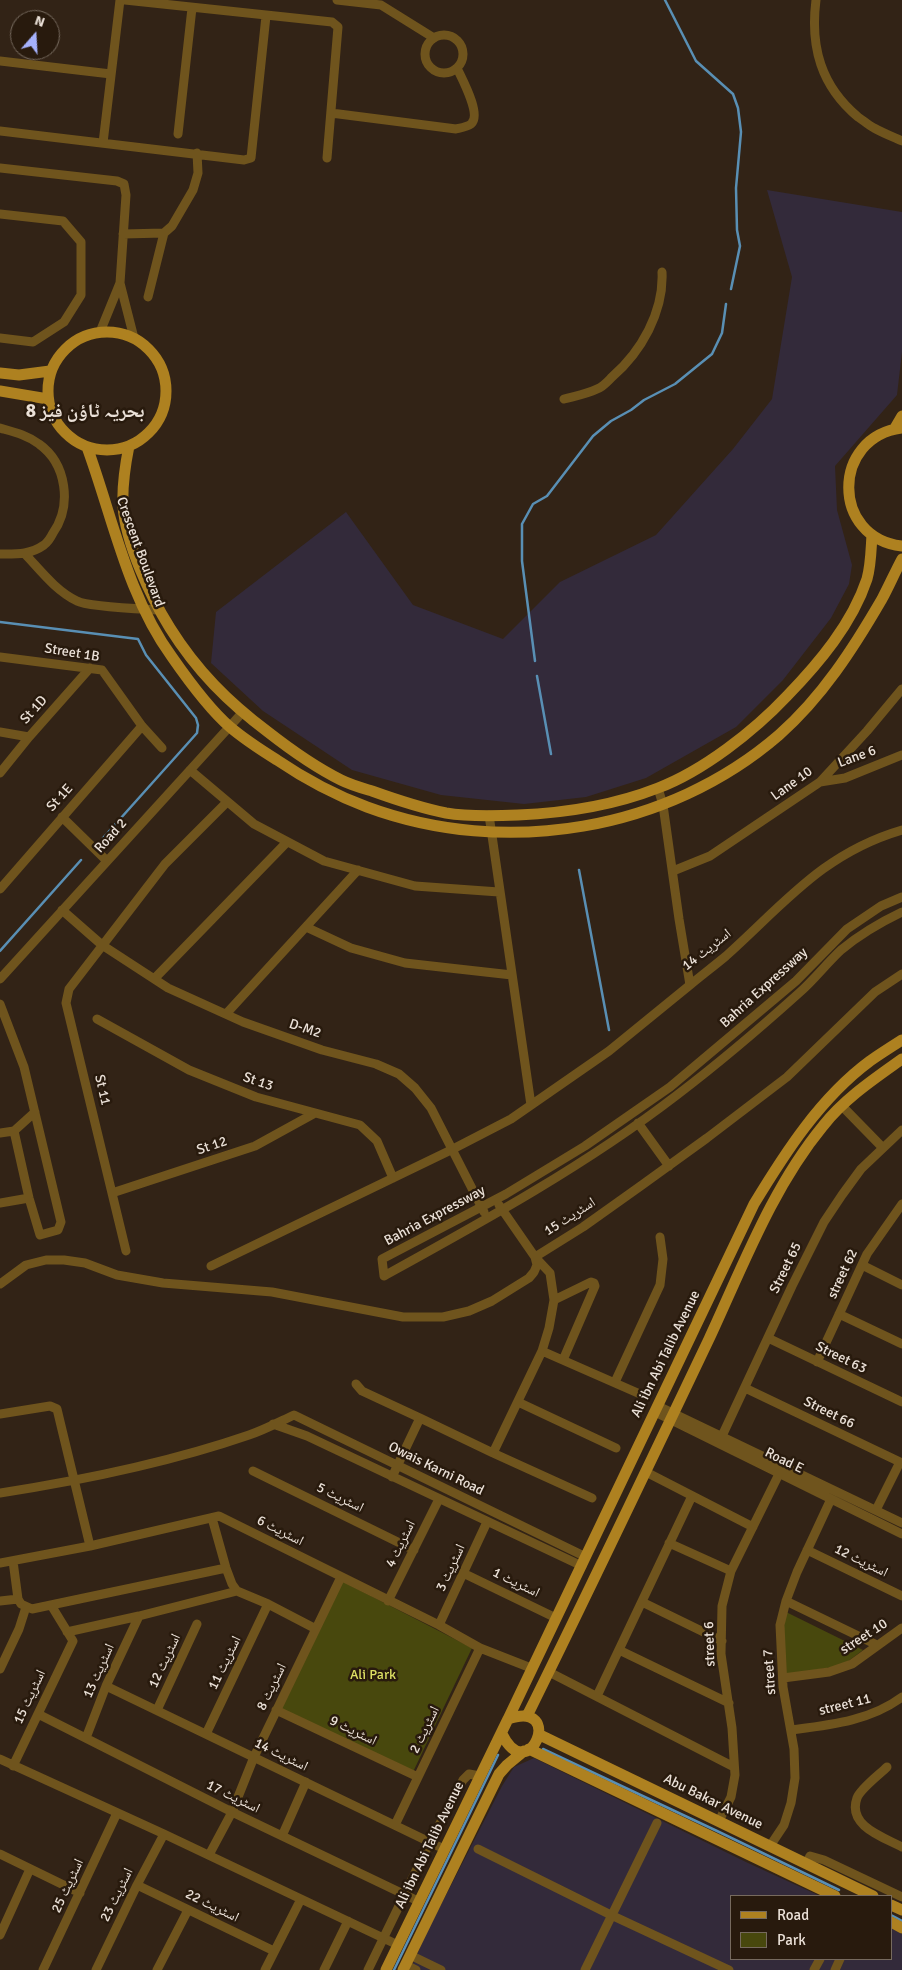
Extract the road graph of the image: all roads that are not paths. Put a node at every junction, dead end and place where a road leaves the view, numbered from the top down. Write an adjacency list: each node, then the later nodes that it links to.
1 (120, 0): 10 (street)
2 (125, 0): 5 (street)
3 (337, 0): 7 (street)
4 (816, 0): 14 (street)
5 (192, 8): 6 (street); 13 (street)
6 (266, 16): 11 (street); 16 (street)
7 (434, 38): 9 (street); 9 (street)
8 (0, 61): 10 (street)
9 (457, 68): 11 (street)
10 (111, 74): 15 (street)
11 (331, 112): 17 (street)
12 (0, 131): 15 (street)
13 (178, 134)
14 (902, 140)
15 (103, 144): 16 (street)
16 (197, 153): 20 (street)
17 (327, 158)
18 (0, 168): 21 (street)
19 (0, 214): 26 (street)
20 (164, 233): 21 (street); 24 (street)
21 (123, 234): 23 (street)
22 (662, 272): 32 (street)
23 (120, 283): 25 (street); 27 (street)
24 (148, 297)
25 (100, 332): 27 (main road); 28 (main road)
26 (0, 338)
27 (134, 338): 36 (main road)
28 (50, 371): 29 (main road); 31 (main road)
29 (0, 373)
30 (0, 391): 31 (main road)
31 (48, 399): 37 (main road)
32 (564, 399)
33 (902, 416): 35 (main road)
34 (0, 428): 41 (street)
35 (899, 428): 38 (main road)
36 (129, 446): 37 (main road); 44 (main road, Crescent Boulevard)
37 (87, 447): 43 (main road, Crescent Boulevard)
38 (872, 535): 39 (main road); 58 (main road, Crescent Boulevard)
39 (902, 546)
40 (0, 554): 41 (street)
41 (25, 554): 43 (street)
42 (902, 558): 60 (main road, Crescent Boulevard)
43 (143, 609): 44 (street); 50 (main road, Crescent Boulevard)
44 (159, 610): 48 (main road, Crescent Boulevard)
45 (0, 657): 46 (street, Street 1B)
46 (90, 668): 49 (street, Street 1B); 52 (street, St 1D)
47 (902, 689): 57 (street, Lane 10)
48 (242, 712): 50 (street, Road 2); 61 (main road, Crescent Boulevard)
49 (142, 726): 53 (street, Street 1B); 62 (street, St 1E)
50 (230, 727): 55 (street, Road 2); 64 (main road, Crescent Boulevard)
51 (0, 732): 52 (street)
52 (29, 737): 56 (street, St 1D)
53 (162, 748)
54 (902, 755): 57 (street, Lane 6)
55 (190, 770): 59 (street); 66 (street, Road 2)
56 (0, 772)
57 (820, 782): 68 (street, Lane 10)
58 (658, 788): 60 (street, اسٹریٹ 14); 61 (main road, Crescent Boulevard)
59 (227, 802): 65 (street); 75 (street, St 11)
60 (664, 805): 64 (main road, Crescent Boulevard); 68 (street, اسٹریٹ 14)
61 (489, 816): 64 (street)
62 (62, 817): 66 (street); 69 (street, St 1E)
63 (902, 830): 80 (street, اسٹریٹ 14)
64 (490, 832): 70 (street)
65 (287, 842): 67 (street); 78 (street)
66 (107, 861): 72 (street, Road 2)
67 (358, 870): 70 (street); 74 (street)
68 (674, 871): 80 (street, اسٹریٹ 14)
69 (0, 888)
70 (499, 892): 77 (street)
71 (902, 897): 100 (street, Bahria Expressway)
72 (62, 910): 75 (street, D-M2); 79 (street, Road 2)
73 (902, 912): 90 (street, Bahria Expressway)
74 (306, 927): 77 (street); 82 (street)
75 (102, 944): 78 (street, D-M2); 98 (street, St 11)
76 (902, 974): 96 (street, اسٹریٹ 15)
77 (512, 975): 86 (street)
78 (155, 978): 82 (street, D-M2)
79 (0, 979)
80 (690, 985): 86 (street)
81 (0, 1004): 88 (street)
82 (226, 1014): 95 (street, D-M2)
83 (97, 1019): 89 (street, St 13)
84 (902, 1040): 126 (main road, Ali ibn Abi Talib Avenue)
85 (902, 1059): 87 (main road)
86 (531, 1105): 95 (street)
87 (842, 1106): 94 (street); 128 (main road)
88 (35, 1112): 92 (street); 99 (street)
89 (315, 1113): 97 (street, St 13); 98 (street, St 12)
90 (638, 1123): 96 (street); 104 (street, Bahria Expressway)
91 (902, 1130): 94 (street, Street 65)
92 (14, 1131): 93 (street); 99 (street)
93 (0, 1133)
94 (883, 1148): 115 (street, Street 65)
95 (451, 1150): 97 (street); 103 (street, D-M2)
96 (669, 1166): 108 (street, اسٹریٹ 15)
97 (393, 1178): 110 (street)
98 (112, 1193): 107 (street, St 11)
99 (29, 1198): 101 (street)
100 (496, 1199): 103 (street, Bahria Expressway); 104 (street)
101 (0, 1203)
102 (902, 1204): 109 (street, street 62)
103 (481, 1207): 105 (street, D-M2); 105 (street, Bahria Expressway)
104 (502, 1210): 105 (street, Bahria Expressway); 108 (street)
105 (488, 1218)
106 (660, 1237): 120 (street)
107 (126, 1251)
108 (535, 1257): 111 (street); 113 (street)
109 (862, 1265): 112 (street); 114 (street, street 62)
110 (211, 1266)
111 (0, 1284)
112 (902, 1285)
113 (554, 1300): 117 (street); 118 (street)
114 (840, 1314): 116 (street); 119 (street, street 62)
115 (768, 1338): 119 (street, Street 63); 122 (street, Street 65)
116 (902, 1344)
117 (542, 1351): 118 (street); 124 (street)
118 (563, 1360): 120 (street)
119 (817, 1362): 125 (street, Street 63)
120 (615, 1382): 123 (street)
121 (356, 1384): 129 (street)
122 (745, 1388): 131 (street, Street 65); 134 (street, Street 66)
123 (640, 1394)
124 (518, 1402): 132 (street); 133 (street)
125 (902, 1402)
126 (656, 1409): 128 (street, Road E); 157 (main road, Ali ibn Abi Talib Avenue)
127 (0, 1414): 140 (street)
128 (671, 1416): 131 (street, Road E); 137 (main road); 138 (street, Road E)
129 (420, 1418): 133 (street); 135 (street)
130 (273, 1424): 135 (street, Owais Karni Road); 139 (street, Owais Karni Road); 140 (street, Owais Karni Road)
131 (722, 1436): 146 (street, Road E)
132 (616, 1448)
133 (493, 1453): 143 (street)
134 (901, 1462): 146 (street)
135 (398, 1466): 139 (street); 157 (street, Owais Karni Road)
136 (253, 1471): 154 (street, اسٹریٹ 5)
137 (646, 1472): 142 (street); 186 (main road)
138 (779, 1474): 145 (street, Road E); 150 (street, street 6)
139 (392, 1477): 144 (street, Owais Karni Road)
140 (74, 1482): 141 (street, Owais Karni Road); 153 (street)
141 (0, 1493)
142 (692, 1496): 150 (street); 152 (street)
143 (592, 1498)
144 (439, 1499): 148 (street, Owais Karni Road); 154 (street, اسٹریٹ 4)
145 (831, 1499): 151 (street, Road E); 155 (street, street 7)
146 (876, 1510): 149 (street, Road E)
147 (212, 1518): 153 (street, اسٹریٹ 6); 159 (street); 162 (street, اسٹریٹ 6)
148 (487, 1522): 157 (street, Owais Karni Road); 161 (street, اسٹریٹ 3)
149 (902, 1523)
150 (753, 1527): 160 (street, street 6)
151 (902, 1534)
152 (669, 1543): 160 (street); 169 (street)
153 (90, 1546): 156 (street, اسٹریٹ 6)
154 (414, 1550): 166 (street, اسٹریٹ 4)
155 (807, 1550): 164 (street, اسٹریٹ 12); 167 (street, street 7)
156 (13, 1561): 158 (street, اسٹریٹ 6); 165 (street)
157 (584, 1561): 174 (main road, Ali ibn Abi Talib Avenue)
158 (0, 1564)
159 (226, 1568): 163 (street); 171 (street)
160 (731, 1571): 180 (street, street 6)
161 (463, 1573): 174 (street, اسٹریٹ 1); 176 (street, اسٹریٹ 3)
162 (341, 1577): 166 (street, اسٹریٹ 6); 178 (street, اسٹریٹ 8)
163 (237, 1591): 170 (street); 173 (street)
164 (902, 1596)
165 (18, 1599): 168 (street); 172 (street)
166 (388, 1601): 176 (street, اسٹریٹ 6)
167 (786, 1601): 181 (street); 187 (street, street 7)
168 (0, 1602)
169 (642, 1602): 180 (street); 183 (street)
170 (268, 1604): 178 (street); 198 (street, اسٹریٹ 11)
171 (52, 1605): 172 (street); 179 (street)
172 (26, 1607): 185 (street)
173 (140, 1616): 179 (street); 188 (street, اسٹریٹ 13)
174 (556, 1618): 184 (main road, Ali ibn Abi Talib Avenue)
175 (197, 1624): 192 (street, اسٹریٹ 12)
176 (439, 1625): 182 (street, اسٹریٹ 6)
177 (902, 1628): 181 (street, street 10)
178 (316, 1629): 193 (street, اسٹریٹ 8)
179 (67, 1632): 194 (street, اسٹریٹ 15)
180 (722, 1641): 191 (street, street 6)
181 (878, 1645): 187 (street, street 10)
182 (480, 1648): 184 (street, اسٹریٹ 6); 209 (street, اسٹریٹ 2)
183 (619, 1650): 189 (street); 191 (street)
184 (532, 1668): 196 (main road, Ali ibn Abi Talib Avenue)
185 (0, 1669)
186 (549, 1672): 189 (street); 195 (main road)
187 (783, 1678): 197 (street, street 7)
188 (106, 1686): 192 (street, اسٹریٹ 14); 201 (street, اسٹریٹ 13)
189 (597, 1696): 206 (street)
190 (902, 1697): 197 (street, street 11)
191 (729, 1703): 206 (street, street 6)
192 (157, 1710): 198 (street, اسٹریٹ 14)
193 (276, 1710): 203 (street, اسٹریٹ 8); 209 (street, اسٹریٹ 9)
194 (38, 1714): 201 (street, اسٹریٹ 17); 205 (street, اسٹریٹ 15)
195 (527, 1716): 196 (main road); 200 (main road)
196 (508, 1719): 199 (main road)
197 (791, 1730): 219 (street, street 7)
198 (206, 1734): 203 (street, اسٹریٹ 14)
199 (502, 1734): 202 (main road); 208 (main road, Ali ibn Abi Talib Avenue)
200 (540, 1735): 202 (main road); 213 (main road, Abu Bakar Avenue)
201 (86, 1738): 211 (street, اسٹریٹ 17)
202 (527, 1750): 229 (main road); 243 (main road)
203 (254, 1757): 210 (street, اسٹریٹ 14); 211 (street, اسٹریٹ 8)
204 (0, 1759): 205 (street)
205 (13, 1766): 212 (street)
206 (734, 1767): 213 (street, street 6)
207 (887, 1767): 220 (street)
208 (480, 1776): 218 (street); 221 (main road, Ali ibn Abi Talib Avenue)
209 (418, 1777): 215 (street, اسٹریٹ 2)
210 (306, 1782): 215 (street, اسٹریٹ 14); 217 (street)
211 (232, 1812): 217 (street, اسٹریٹ 17); 224 (street, اسٹریٹ 8)
212 (117, 1813): 216 (street); 228 (street, اسٹریٹ 25)
213 (718, 1821): 219 (main road, Abu Bakar Avenue)
214 (657, 1823): 236 (street)
215 (395, 1825): 218 (street, اسٹریٹ 14)
216 (164, 1834): 224 (street); 227 (street, اسٹریٹ 23)
217 (282, 1836): 231 (street, اسٹریٹ 17)
218 (430, 1842): 221 (street, اسٹریٹ 14); 231 (street)
219 (770, 1846): 225 (main road, Abu Bakar Avenue)
220 (902, 1847)
221 (444, 1848): 234 (main road, Ali ibn Abi Talib Avenue)
222 (478, 1849): 236 (street)
223 (0, 1854): 226 (street)
224 (209, 1855): 233 (street)
225 (806, 1864): 230 (main road, Abu Bakar Avenue); 232 (street)
226 (30, 1869): 228 (street); 237 (street)
227 (137, 1885): 235 (street, اسٹریٹ 22); 245 (street, اسٹریٹ 23)
228 (80, 1893): 244 (street, اسٹریٹ 25)
229 (833, 1895)
230 (871, 1895)
231 (406, 1896): 234 (street, اسٹریٹ 17); 240 (street)
232 (902, 1898)
233 (300, 1899): 238 (street); 242 (street)
234 (418, 1902): 241 (main road, Ali ibn Abi Talib Avenue)
235 (188, 1910): 242 (street, اسٹریٹ 22); 246 (street)
236 (611, 1916): 252 (street); 253 (street)
237 (4, 1917): 239 (street)
238 (348, 1922): 240 (street); 248 (street)
239 (0, 1935)
240 (382, 1938): 241 (street); 249 (street)
241 (398, 1945): 250 (main road, Ali ibn Abi Talib Avenue)
242 (274, 1952): 247 (street)
243 (409, 1965): 251 (street)
244 (43, 1970)
245 (96, 1970)
246 (157, 1970)
247 (265, 1970)
248 (324, 1970)
249 (368, 1970)
250 (386, 1970)
251 (442, 1970)
252 (585, 1970)
253 (729, 1970)

